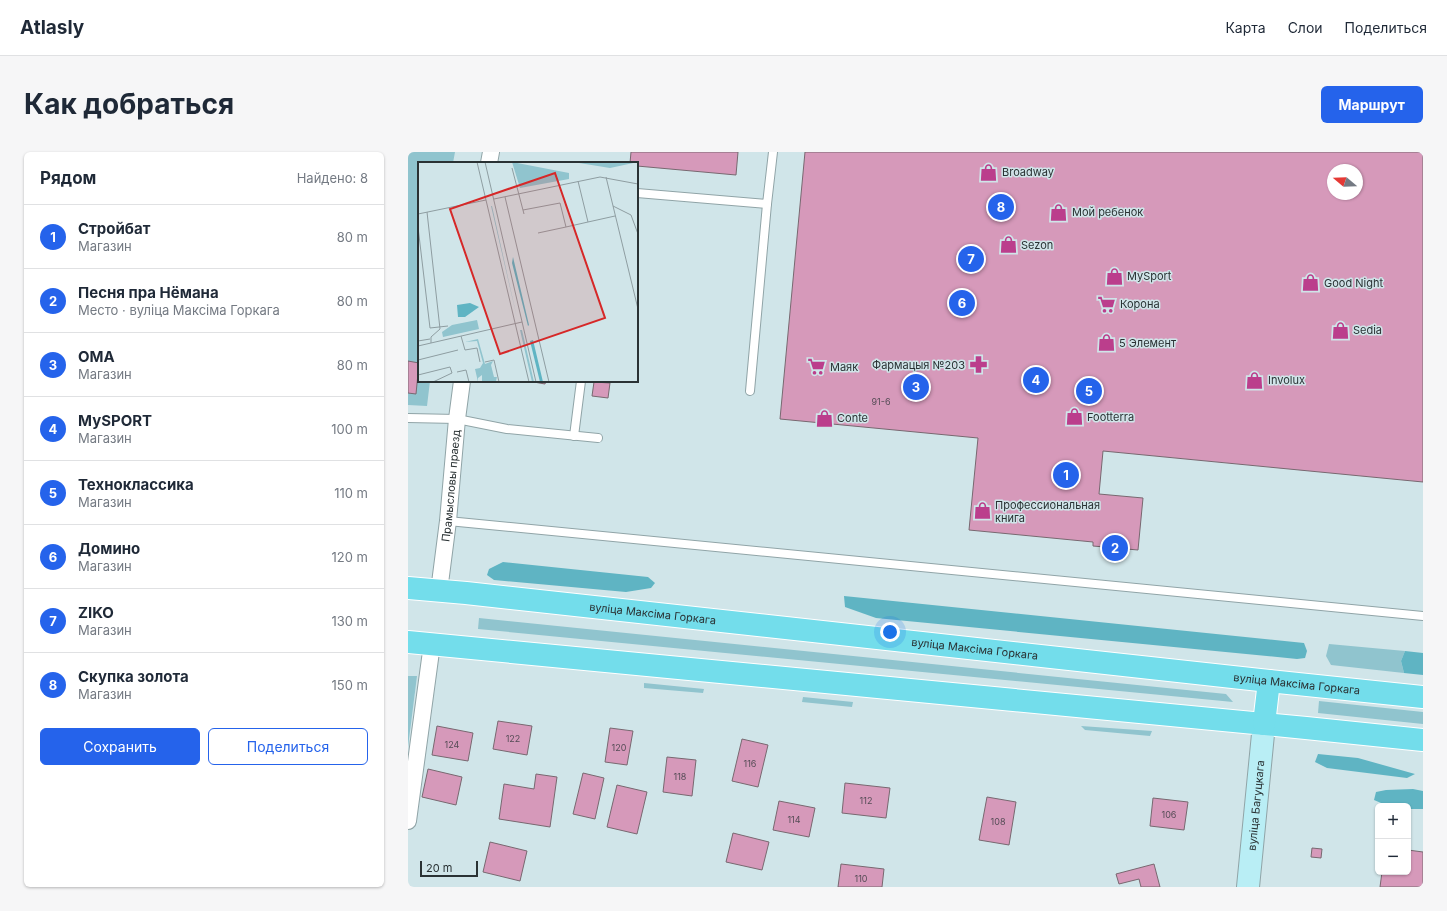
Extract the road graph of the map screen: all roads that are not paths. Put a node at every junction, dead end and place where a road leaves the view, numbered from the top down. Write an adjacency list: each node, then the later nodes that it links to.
1 (491, 152): 3 (street)
2 (773, 152): 5 (lane)
3 (490, 162)
4 (638, 193): 5 (lane)
5 (767, 204): 8 (lane)
6 (462, 382): 10 (street, Прамысловы праезд)
7 (581, 382): 11 (lane)
8 (750, 391)
9 (408, 418): 10 (lane)
10 (457, 419): 11 (lane); 13 (street, Прамысловы праезд)
11 (574, 436): 12 (lane)
12 (598, 438)
13 (448, 521): 15 (street, Прамысловы праезд); 16 (lane)
14 (408, 588): 15 (main road, вуліца Максіма Горкага)
15 (439, 591): 19 (main road, вуліца Максіма Горкага)
16 (1423, 616)
17 (408, 642): 18 (main road)
18 (432, 644): 21 (main road); 23 (street)
19 (1269, 681): 20 (main road, вуліца Максіма Горкага); 21 (main road)
20 (1423, 696)
21 (1264, 724): 22 (main road); 24 (main road, вуліца Багуцкага)
22 (1423, 740)
23 (408, 820)
24 (1248, 887)

